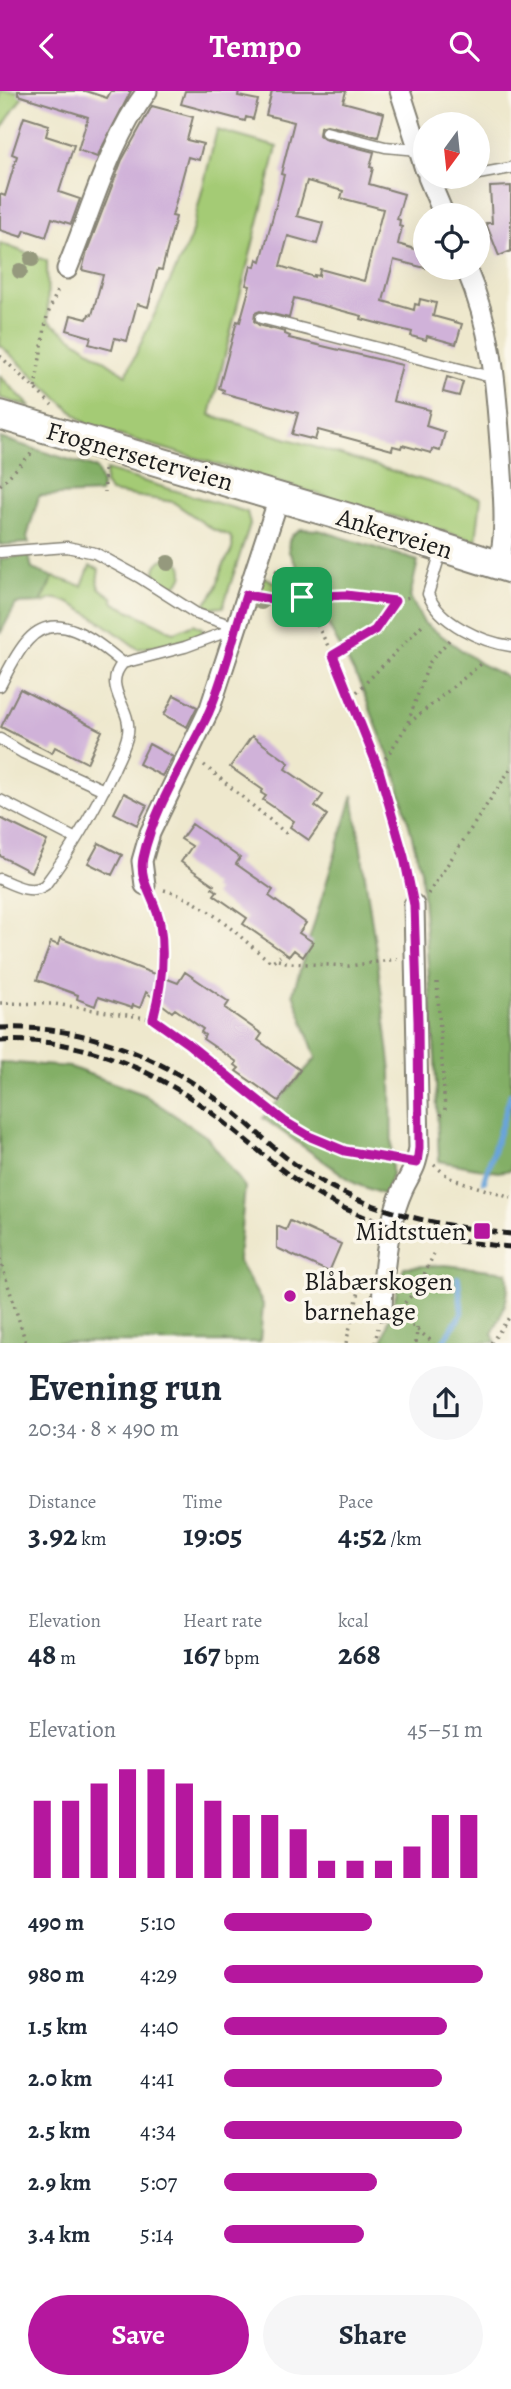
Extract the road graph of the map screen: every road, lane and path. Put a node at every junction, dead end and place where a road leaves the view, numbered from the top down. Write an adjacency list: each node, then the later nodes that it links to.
1 (147, 91): 8 (street)
2 (400, 91): 4 (street)
3 (326, 132): 5 (lane)
4 (413, 134)
5 (413, 150)
6 (511, 168): 7 (lane)
7 (490, 172)
8 (67, 269): 13 (path)
9 (471, 280): 12 (street)
10 (261, 318): 12 (lane)
11 (0, 356): 13 (path, Frognerseterveien)
12 (496, 378): 24 (street)
13 (35, 388): 14 (path, Frognerseterveien)
14 (52, 405)
15 (0, 415): 20 (main road, Frognerseterveien)
16 (35, 444): 18 (path)
17 (103, 465): 19 (path)
18 (0, 485)
19 (105, 492)
20 (279, 498): 21 (main road, Ankerveien); 23 (street)
21 (442, 548): 24 (main road, Ankerveien); 32 (lane)
22 (0, 552): 30 (lane)
23 (257, 561): 25 (street); 26 (path)
24 (505, 567)
25 (246, 595): 26 (path); 30 (street)
26 (302, 597): 28 (path); 33 (path)
27 (410, 597): 28 (path)
28 (395, 601): 33 (path)
29 (424, 623): 37 (path)
30 (236, 627): 34 (lane); 40 (street)
31 (449, 640): 38 (path)
32 (511, 646)
33 (333, 655): 37 (path)
34 (123, 663): 36 (lane); 43 (lane)
35 (481, 664): 38 (path)
36 (0, 686)
37 (352, 698): 42 (path)
38 (408, 724): 42 (path)
39 (0, 739): 43 (lane)
40 (189, 752): 45 (path); 48 (street)
41 (511, 768): 49 (path)
42 (379, 770): 49 (path)
43 (104, 790): 46 (lane)
44 (0, 800): 46 (lane)
45 (288, 835)
46 (76, 839): 47 (lane)
47 (0, 879)
48 (145, 885): 50 (path); 52 (path)
49 (414, 905): 50 (street)
50 (416, 956): 53 (street)
51 (0, 1003): 52 (path)
52 (153, 1019): 53 (path)
53 (424, 1162): 54 (path); 57 (street)
54 (511, 1198)
55 (434, 1254): 57 (path)
56 (0, 1259): 60 (path)
57 (387, 1310): 59 (path)
58 (511, 1315): 63 (path)
59 (417, 1328): 61 (path); 62 (path)
60 (26, 1342)
61 (416, 1342)
62 (433, 1342)
63 (491, 1342)

